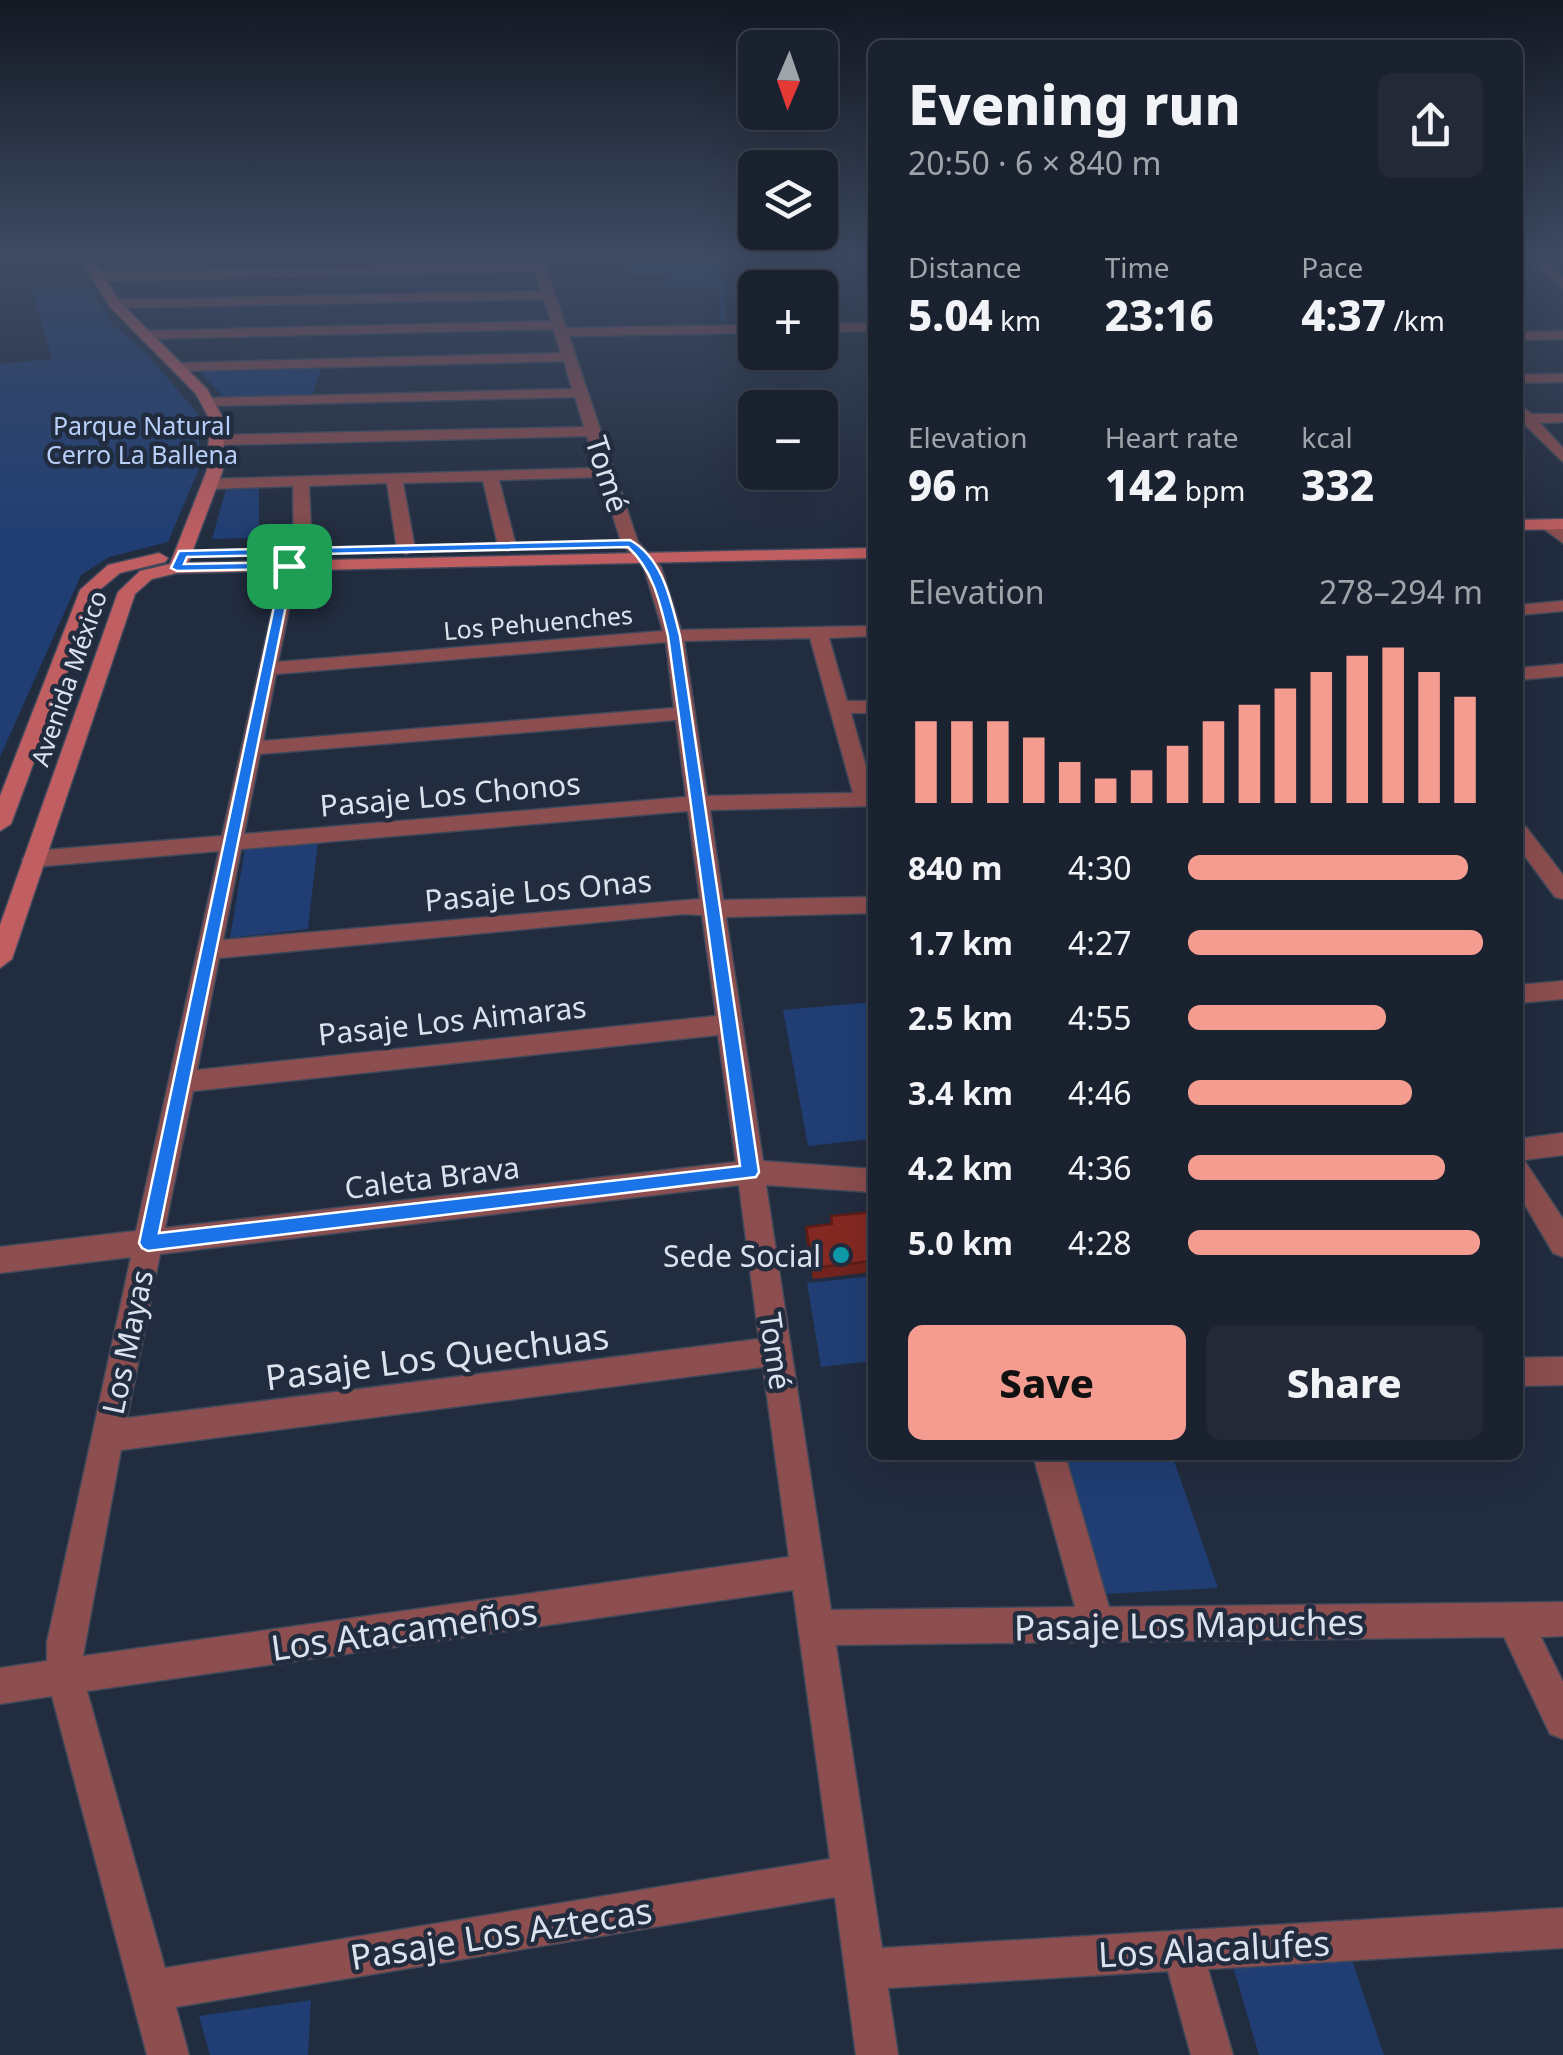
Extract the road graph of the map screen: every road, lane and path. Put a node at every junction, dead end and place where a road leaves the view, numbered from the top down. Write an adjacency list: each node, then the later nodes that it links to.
1 (162, 351): 4 (main road)
2 (568, 351): 3 (street, Tomé)
3 (570, 358): 4 (street); 7 (street, Tomé)
4 (180, 367): 8 (main road)
5 (1523, 378): 6 (street)
6 (1563, 378)
7 (581, 393): 8 (street); 12 (street, Tomé)
8 (210, 402): 13 (main road)
9 (1523, 414): 11 (street)
10 (1523, 415): 14 (street)
11 (1563, 418)
12 (594, 431): 13 (street); 15 (street, Tomé)
13 (219, 440): 19 (main road)
14 (1563, 458)
15 (607, 472): 16 (street); 26 (street, Tomé)
16 (490, 475): 17 (street); 24 (street)
17 (394, 478): 18 (street); 25 (street)
18 (302, 481): 19 (street); 28 (street, Los Mayas)
19 (211, 484): 29 (main road)
20 (1523, 526): 21 (main road)
21 (1560, 531): 22 (main road)
22 (1523, 538)
23 (868, 539): 26 (main road)
24 (507, 546): 25 (main road); 26 (main road)
25 (406, 549): 28 (main road)
26 (638, 551): 27 (main road); 28 (main road); 34 (street, Tomé)
27 (868, 553)
28 (296, 558): 29 (main road); 35 (street, Los Mayas)
29 (180, 561): 45 (main road, Avenida México); 48 (main road, Avenida México)
30 (1563, 606): 31 (street)
31 (1523, 610)
32 (868, 631): 33 (street, Los Pehuenches)
33 (818, 632): 34 (street, Los Pehuenches); 38 (street)
34 (674, 636): 35 (street, Los Pehuenches); 40 (street, Tomé)
35 (267, 669): 41 (street, Los Mayas)
36 (1563, 670): 37 (street)
37 (1523, 674)
38 (840, 707): 39 (street); 42 (street)
39 (868, 707)
40 (685, 712): 41 (street); 44 (street, Tomé)
41 (251, 748): 47 (street, Los Mayas)
42 (868, 796)
43 (868, 799): 44 (street, Pasaje Los Chonos)
44 (698, 803): 47 (street, Pasaje Los Chonos); 53 (street, Tomé)
45 (0, 824)
46 (1523, 839): 49 (street)
47 (231, 842): 48 (street, Pasaje Los Chonos); 54 (street, Los Mayas)
48 (33, 859): 55 (main road, Avenida México)
49 (1546, 870): 50 (street); 51 (street)
50 (1523, 872)
51 (1563, 891)
52 (868, 905): 53 (street, Pasaje Los Onas)
53 (712, 908): 54 (street, Pasaje Los Onas); 58 (street, Tomé)
54 (209, 950): 59 (street, Los Mayas)
55 (0, 959)
56 (1563, 990): 57 (street)
57 (1523, 994)
58 (729, 1024): 59 (street, Pasaje Los Aimaras); 62 (street, Tomé)
59 (182, 1082): 65 (street, Los Mayas)
60 (1563, 1144): 61 (street)
61 (1523, 1149)
62 (750, 1172): 64 (street, Caleta Brava); 65 (street, Caleta Brava); 68 (street, Tomé)
63 (1523, 1178): 66 (street)
64 (868, 1180)
65 (148, 1243): 67 (street, Caleta Brava); 71 (street, Los Mayas)
66 (1563, 1244)
67 (0, 1260)
68 (776, 1351): 71 (street, Pasaje Los Quechuas); 73 (street, Tomé)
69 (1563, 1371): 70 (street)
70 (1523, 1372)
71 (108, 1436): 78 (street, Los Mayas)
72 (1049, 1460): 76 (street)
73 (808, 1572): 77 (street, Tomé); 78 (street, Los Atacameños)
74 (1563, 1619): 75 (street, Pasaje Los Mapuches)
75 (1515, 1621): 76 (street, Pasaje Los Mapuches); 80 (street)
76 (1097, 1625): 77 (street, Pasaje Los Mapuches)
77 (815, 1628): 81 (street, Tomé)
78 (65, 1676): 79 (street, Los Atacameños); 85 (street, Los Mayas)
79 (0, 1686)
80 (1563, 1722)
81 (851, 1875): 84 (street, Tomé); 85 (street, Pasaje Los Aztecas)
82 (1563, 1928): 83 (street, Los Alacalufes)
83 (1182, 1950): 84 (street, Los Alacalufes); 88 (street)
84 (864, 1968): 87 (street, Tomé)
85 (150, 1991): 86 (street, Los Mayas)
86 (168, 2055)
87 (877, 2055)
88 (1212, 2055)

